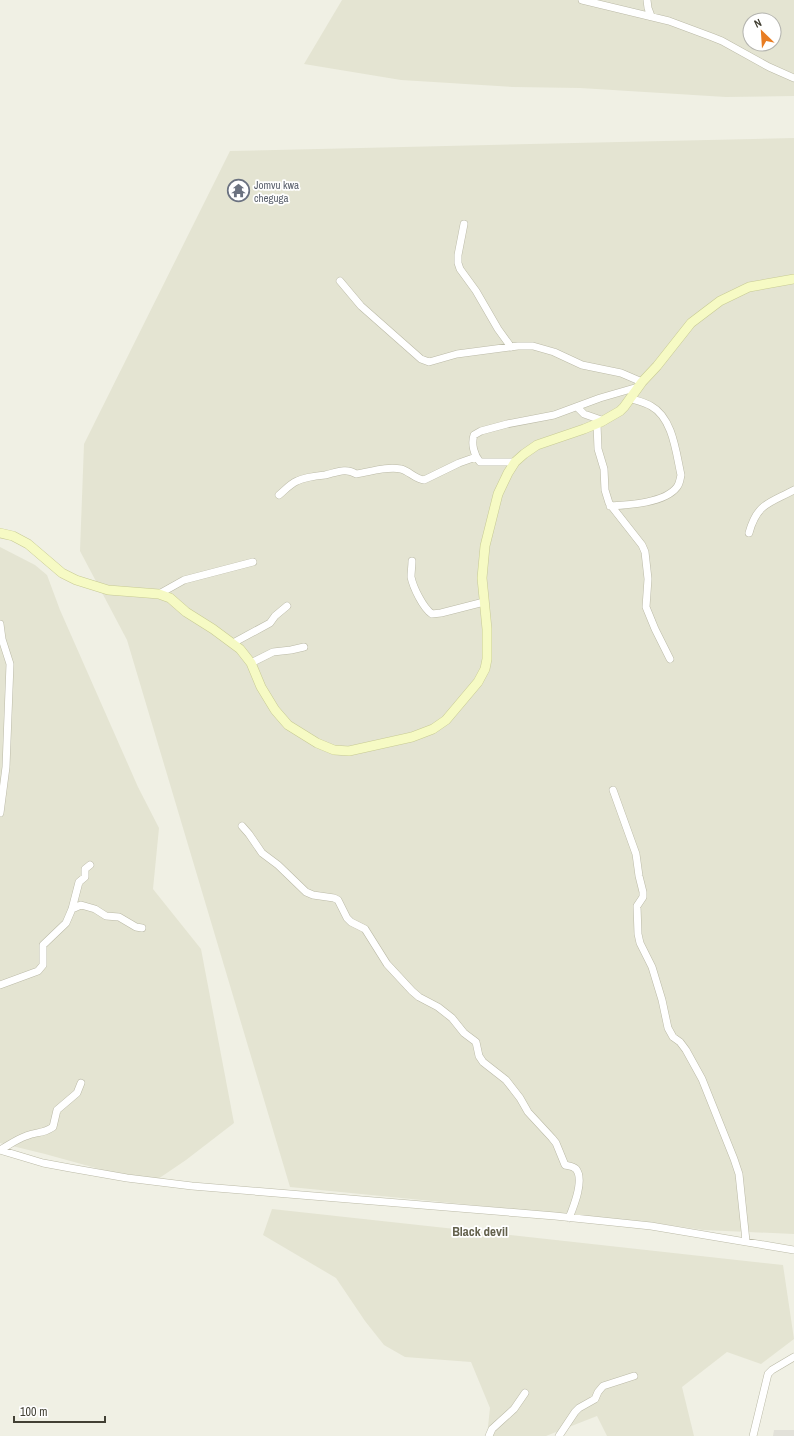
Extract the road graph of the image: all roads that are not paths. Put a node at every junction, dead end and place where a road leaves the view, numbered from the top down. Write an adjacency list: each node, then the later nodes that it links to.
1 (582, 0): 3 (street)
2 (647, 0): 3 (street)
3 (651, 16): 4 (street)
4 (794, 78)
5 (464, 224): 8 (street)
6 (794, 279): 9 (main road)
7 (340, 281): 8 (street)
8 (511, 346): 9 (street)
9 (640, 385): 10 (main road); 11 (street)
10 (630, 398): 12 (main road); 17 (street)
11 (577, 407): 12 (street); 13 (street)
12 (600, 422): 14 (main road); 17 (street)
13 (476, 457): 14 (street); 16 (street)
14 (515, 462): 23 (main road)
15 (794, 490): 19 (street)
16 (279, 495)
17 (610, 506): 28 (street)
18 (0, 533): 22 (main road)
19 (749, 533)
20 (412, 561): 23 (street)
21 (253, 562): 22 (street)
22 (159, 594): 26 (main road)
23 (484, 602): 29 (main road)
24 (287, 606): 26 (street)
25 (0, 624): 31 (street)
26 (233, 643): 29 (main road)
27 (304, 647): 29 (street)
28 (670, 659)
29 (251, 663)
30 (613, 790): 40 (street)
31 (0, 813)
32 (242, 826): 39 (street)
33 (90, 865): 34 (street)
34 (72, 909): 35 (street); 36 (street)
35 (142, 928)
36 (0, 985)
37 (81, 1083): 38 (street)
38 (0, 1150): 39 (street)
39 (568, 1218): 40 (street)
40 (746, 1241): 41 (street)
41 (794, 1250)
42 (794, 1356): 47 (street)
43 (634, 1376): 46 (street)
44 (525, 1393): 45 (street)
45 (489, 1436)
46 (559, 1436)
47 (753, 1436)

